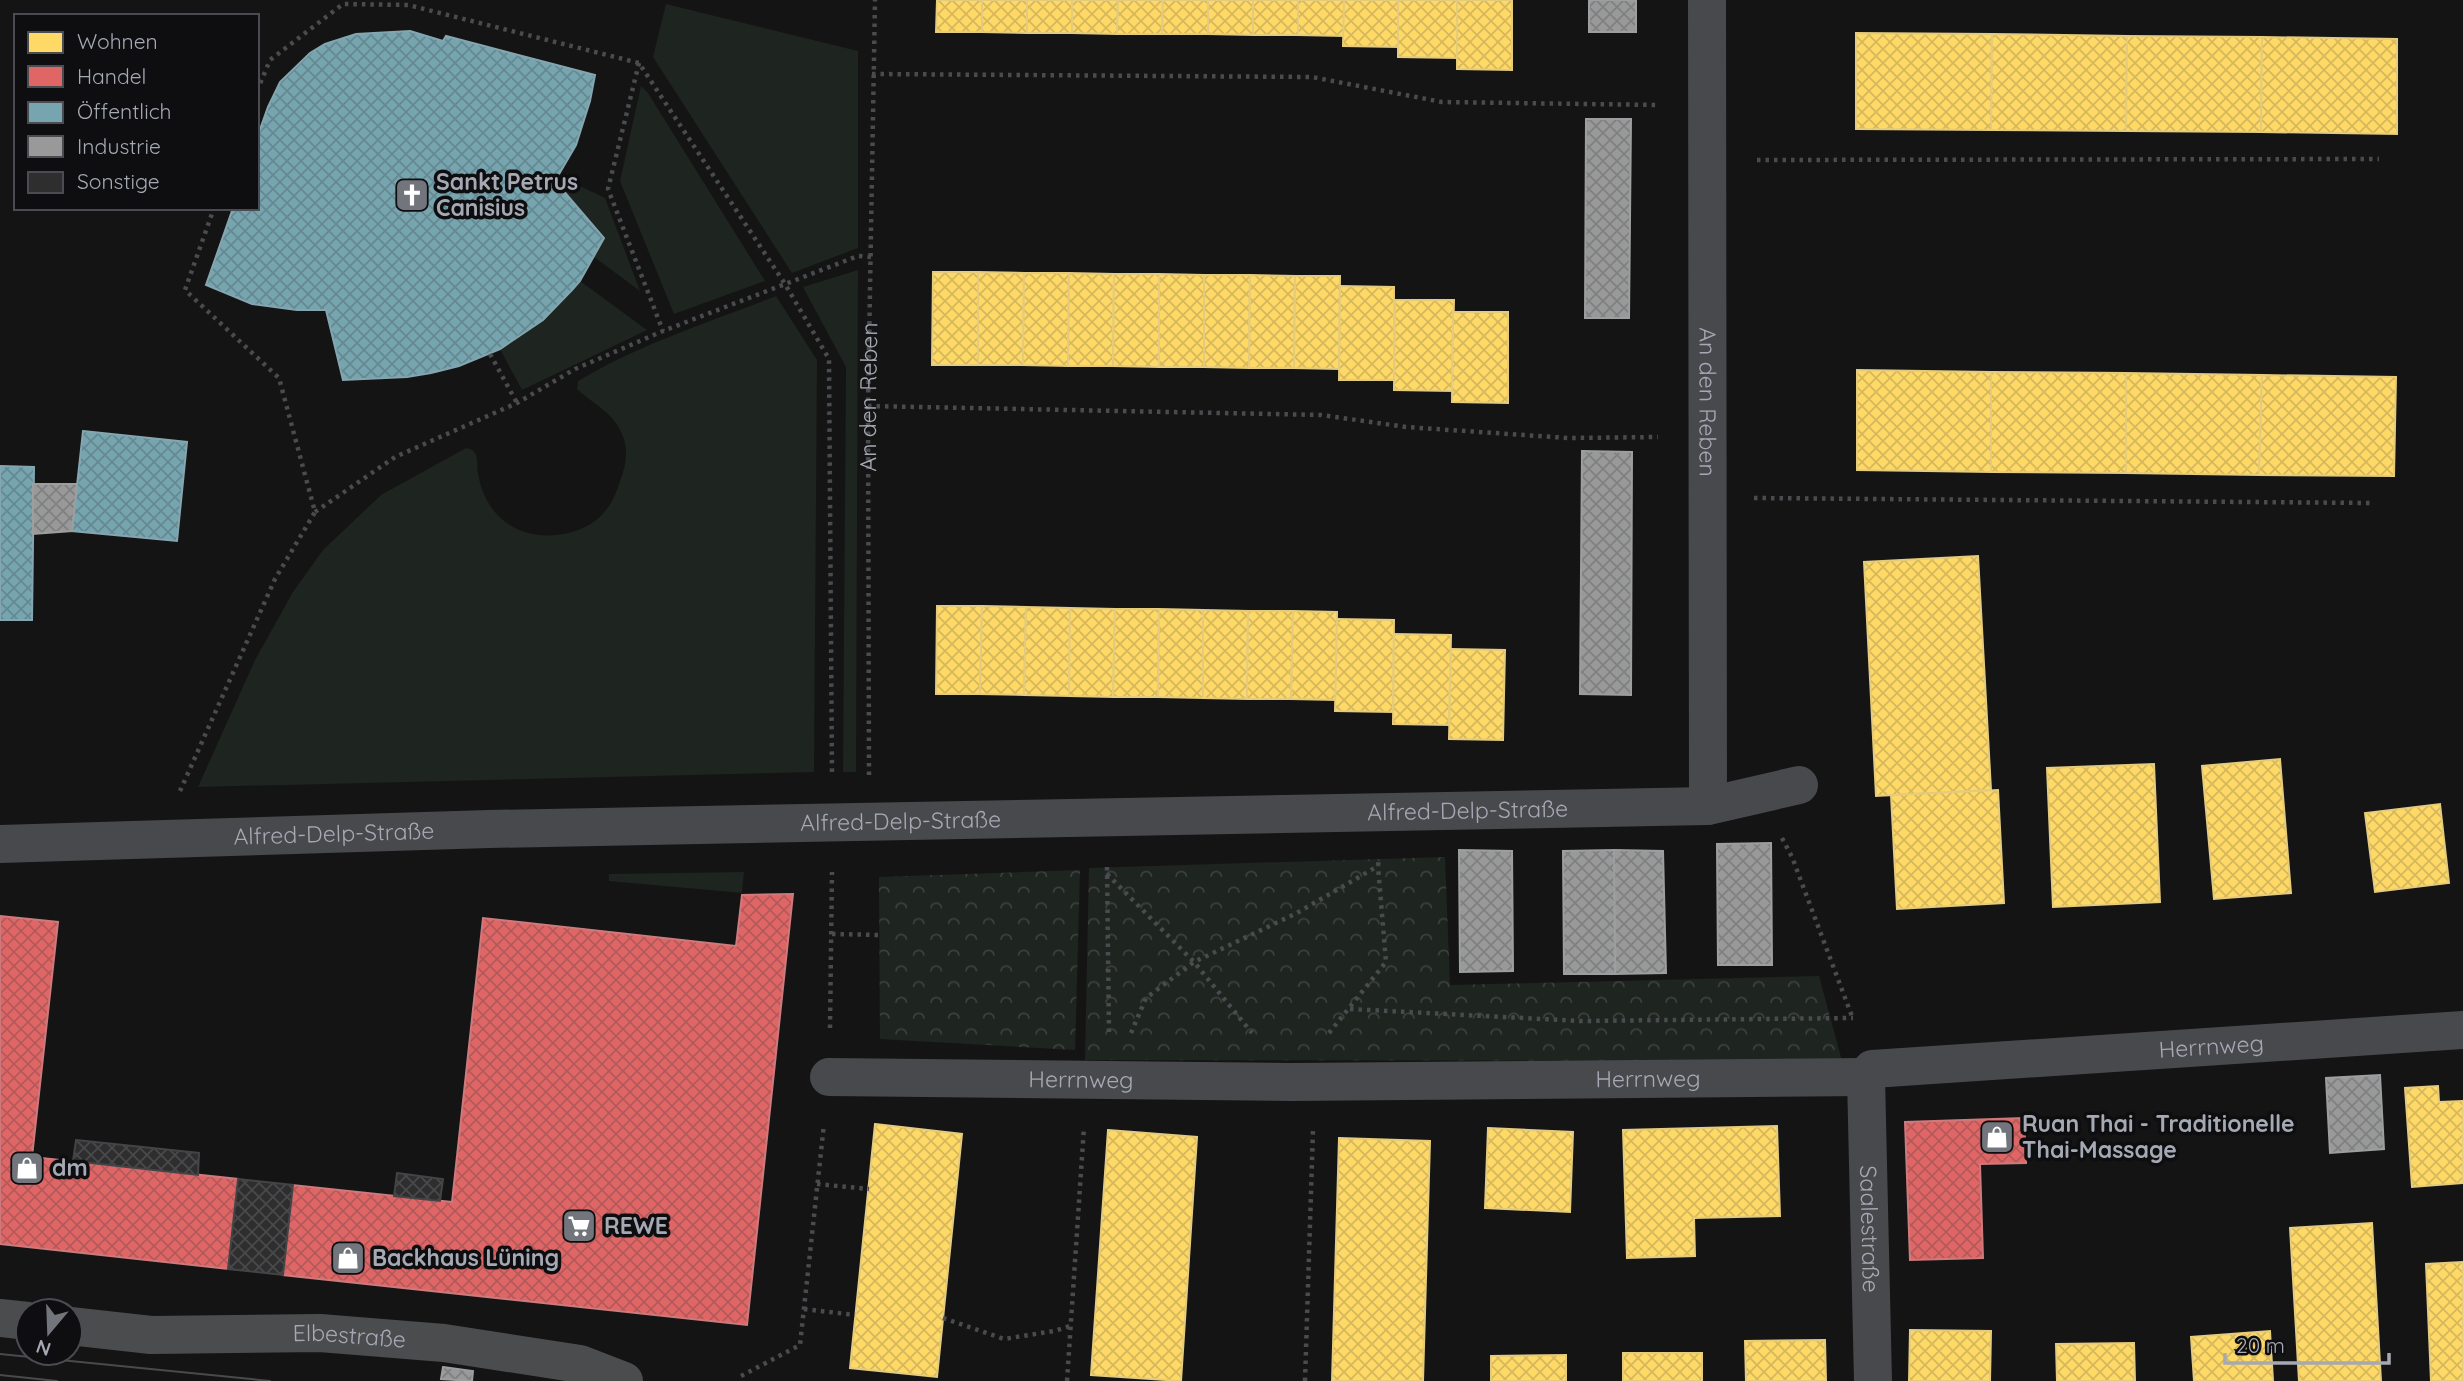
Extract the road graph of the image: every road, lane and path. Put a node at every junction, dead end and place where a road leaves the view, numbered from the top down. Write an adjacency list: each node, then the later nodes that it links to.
1 (875, 0): 5 (path, An den Reben)
2 (1707, 0): 7 (street, An den Reben)
3 (343, 2): 4 (path); 6 (path)
4 (639, 63): 12 (path); 13 (path)
5 (872, 74): 7 (path); 11 (path, An den Reben)
6 (259, 86)
7 (1707, 106): 9 (street, An den Reben)
8 (2379, 159): 9 (path)
9 (1707, 160): 17 (street, An den Reben)
10 (213, 210): 20 (path)
11 (872, 257): 12 (path); 16 (path, An den Reben)
12 (785, 284): 13 (path); 21 (path)
13 (663, 331): 15 (path)
14 (490, 354): 15 (path)
15 (517, 403): 20 (path)
16 (868, 406): 17 (path); 22 (path, An den Reben)
17 (1708, 436): 18 (street, An den Reben)
18 (1708, 498): 19 (path); 25 (street, An den Reben)
19 (2372, 503)
20 (315, 512): 24 (path)
21 (832, 772)
22 (869, 779)
23 (1800, 785): 25 (street, Alfred-Delp-Straße)
24 (180, 788)
25 (1708, 806): 26 (street, Alfred-Delp-Straße)
26 (1385, 813): 27 (street, Alfred-Delp-Straße); 31 (path)
27 (1107, 818): 29 (street, Alfred-Delp-Straße); 32 (path)
28 (1777, 829): 37 (path)
29 (0, 844)
30 (833, 860): 33 (path)
31 (1378, 866): 35 (path); 36 (path)
32 (1107, 874): 35 (path); 41 (path)
33 (832, 934): 34 (path); 40 (path)
34 (879, 935)
35 (1194, 962): 41 (path); 42 (path)
36 (1349, 1009): 37 (path); 42 (path)
37 (1853, 1018): 39 (path)
38 (2463, 1030): 39 (street, Herrnweg)
39 (1869, 1073): 42 (street, Herrnweg); 54 (street, Saalestraße)
40 (829, 1077): 41 (street, Herrnweg); 43 (path)
41 (1098, 1080): 42 (street, Herrnweg); 48 (path)
42 (1302, 1082): 53 (path)
43 (817, 1184): 44 (path); 45 (path)
44 (869, 1189)
45 (804, 1309): 46 (path); 50 (path)
46 (855, 1315)
47 (943, 1318): 48 (path)
48 (1070, 1326): 52 (path)
49 (84, 1328): 51 (main road, Elbestraße)
50 (741, 1377)
51 (624, 1381)
52 (1067, 1381)
53 (1305, 1381)
54 (1873, 1381)

